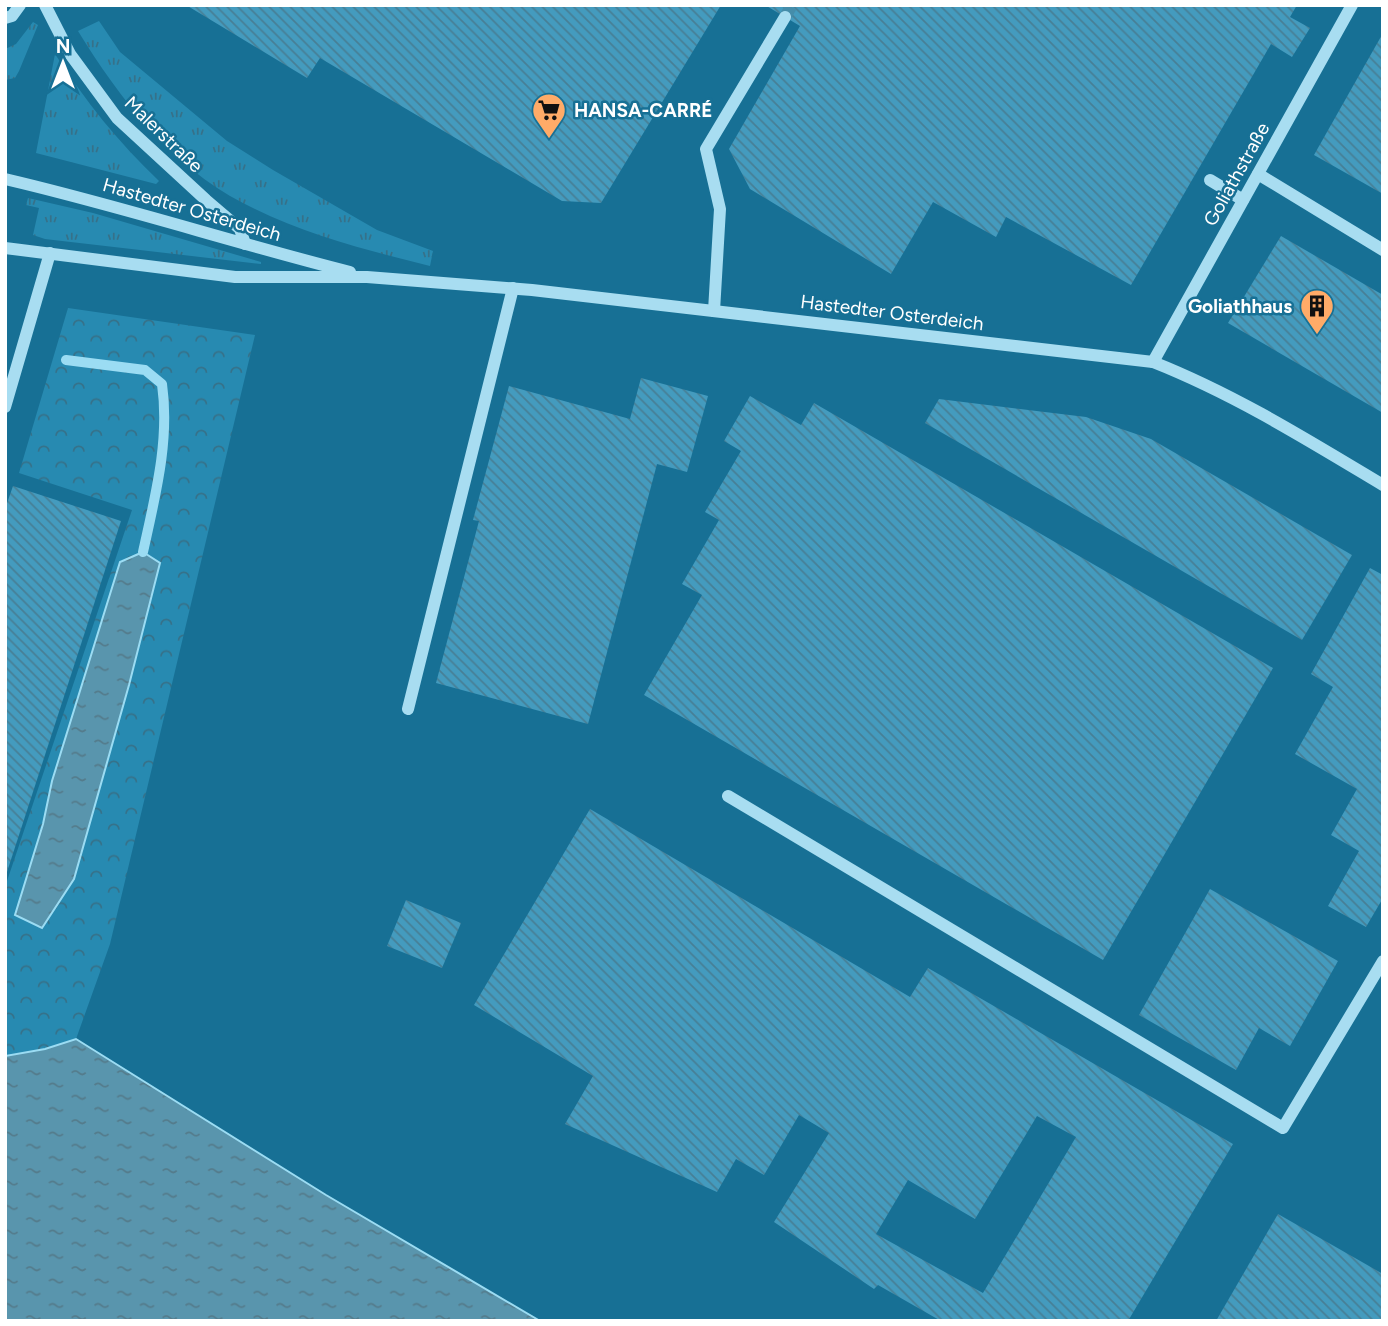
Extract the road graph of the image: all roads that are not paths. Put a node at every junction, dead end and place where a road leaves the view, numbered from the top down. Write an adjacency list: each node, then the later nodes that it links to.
1 (20, 5): 5 (street)
2 (45, 5): 10 (street, Malerstraße)
3 (1353, 5): 6 (street, Goliathstraße)
4 (785, 16): 16 (street)
5 (5, 18)
6 (1258, 174): 9 (street, Goliathstraße); 12 (street)
7 (5, 179): 10 (street, Hastedter Osterdeich)
8 (1210, 180): 9 (street)
9 (1243, 200): 17 (street, Goliathstraße)
10 (245, 244): 14 (street, Hastedter Osterdeich)
11 (5, 248): 13 (street, Hastedter Osterdeich)
12 (1383, 250)
13 (50, 253): 14 (street, Hastedter Osterdeich); 18 (street)
14 (367, 277): 15 (street, Hastedter Osterdeich)
15 (513, 288): 16 (street, Hastedter Osterdeich); 20 (street)
16 (714, 311): 17 (street, Hastedter Osterdeich)
17 (1153, 362): 19 (street, Hastedter Osterdeich)
18 (5, 407)
19 (1383, 485)
20 (408, 709)
21 (728, 796): 22 (street)
22 (1383, 961)

